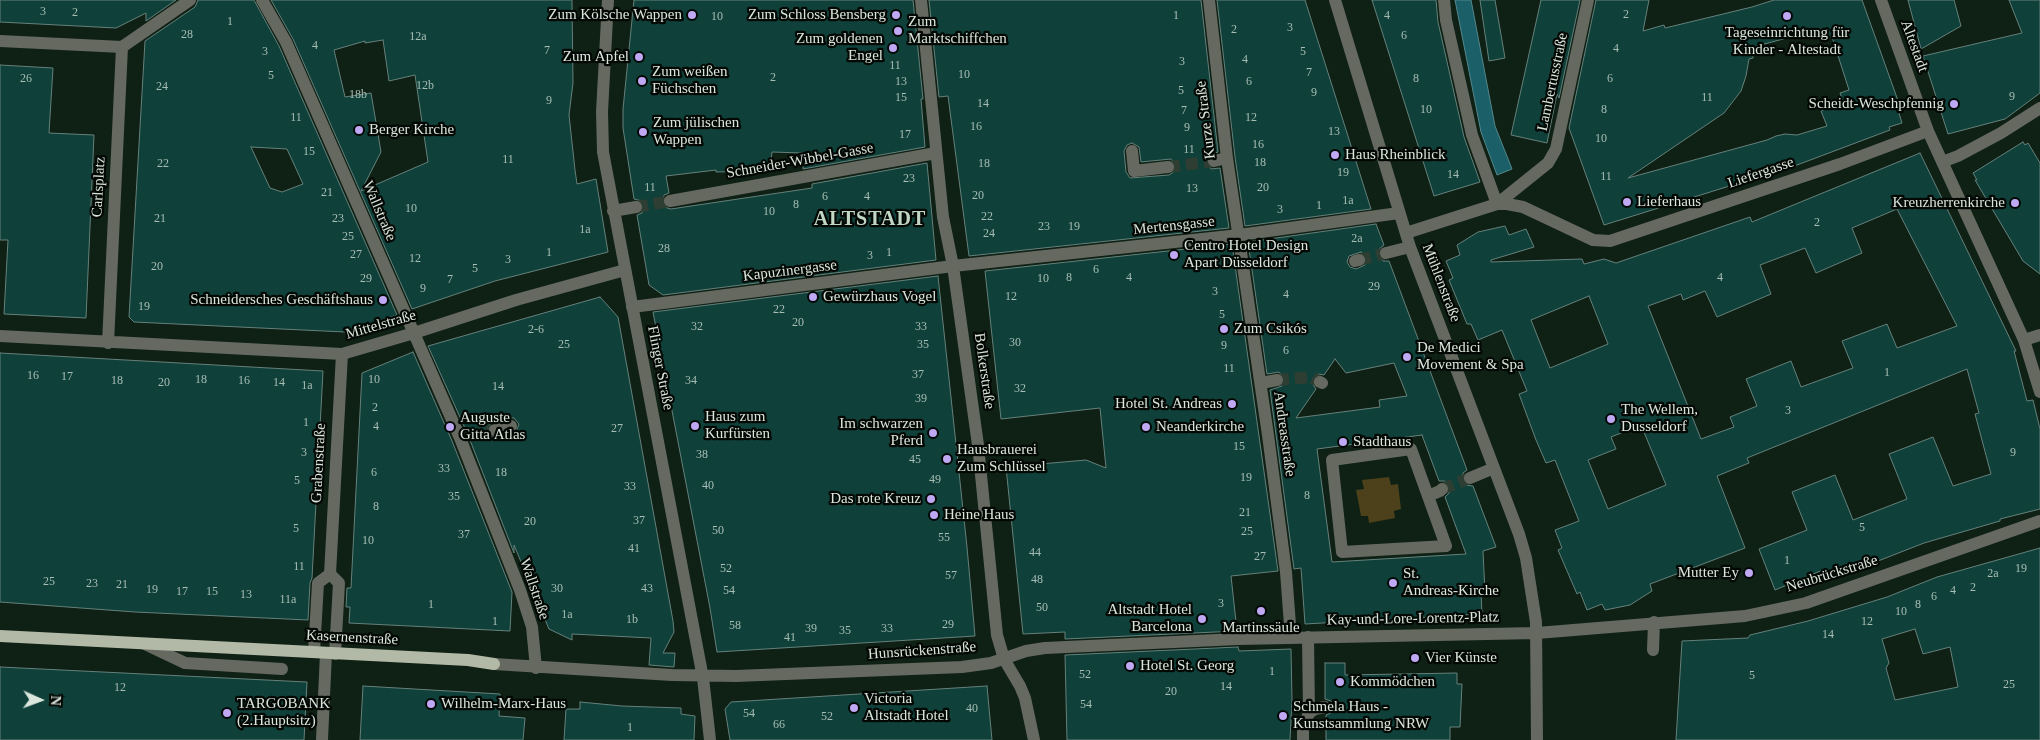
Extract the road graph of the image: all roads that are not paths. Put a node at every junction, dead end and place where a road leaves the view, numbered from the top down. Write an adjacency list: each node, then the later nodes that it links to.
1 (190, 0): 11 (street)
2 (262, 0): 32 (street, Wallstraße)
3 (608, 0): 23 (street, Flinger Straße)
4 (921, 0): 15 (street, Bolkerstraße)
5 (1208, 0): 16 (street, Kurze Straße)
6 (1335, 0): 24 (street, Mühlenstraße)
7 (1444, 0): 21 (street)
8 (1588, 0): 21 (street, Lambertusstraße)
9 (1881, 0): 13 (street, Altestadt)
10 (0, 41): 11 (street)
11 (122, 47): 36 (street, Carlsplatz)
12 (2040, 108): 18 (street)
13 (1928, 131): 18 (street, Altestadt); 21 (street, Liefergasse)
14 (1132, 151): 19 (street)
15 (936, 153): 20 (street, Schneider-Wibbel-Gasse); 29 (street, Bolkerstraße)
16 (1227, 158): 17 (street); 26 (street, Kurze Straße)
17 (1214, 161)
18 (1942, 162): 35 (street, Altestadt)
19 (1168, 167)
20 (670, 201)
21 (1497, 204): 25 (street, Liefergasse)
22 (636, 207): 23 (street)
23 (613, 211): 30 (street, Flinger Straße)
24 (1399, 213): 25 (street, Mühlenstraße); 26 (street, Mertensgasse)
25 (1406, 234): 27 (street, Mühlenstraße)
26 (1239, 235): 29 (street, Mertensgasse); 39 (street, Andreasstraße)
27 (1410, 247): 28 (street); 43 (street, Mühlenstraße)
28 (1386, 253)
29 (953, 266): 31 (street, Kapuzinergasse); 56 (street, Bolkerstraße)
30 (625, 270): 31 (street, Flinger Straße); 32 (street, Mittelstraße)
31 (632, 307): 60 (street, Flinger Straße)
32 (414, 333): 37 (street, Mittelstraße); 58 (street, Wallstraße)
33 (2040, 335): 35 (street)
34 (0, 336): 36 (street)
35 (2024, 340): 40 (street, Altestadt)
36 (108, 343): 37 (street, Mittelstraße)
37 (342, 354): 47 (street, Grabenstraße)
38 (1277, 380): 39 (street)
39 (1261, 383): 52 (street, Andreasstraße)
40 (2040, 392)
41 (510, 426): 42 (street)
42 (495, 430)
43 (1494, 468): 44 (street); 49 (street, Mühlenstraße)
44 (1470, 478)
45 (1427, 494): 45 (street)
46 (2040, 521): 48 (street, Neubrückstraße)
47 (330, 574): 55 (street, Grabenstraße); 55 (street, Grabenstraße)
48 (1654, 622): 49 (street, Neubrückstraße); 54 (street)
49 (1537, 633): 51 (street, Kay-und-Lore-Lorentz-Platz); 67 (street, Mühlenstraße)
50 (0, 636): 53 (main road, Kasernenstraße)
51 (1308, 637): 52 (street, Kay-und-Lore-Lorentz-Platz); 62 (street)
52 (1291, 638): 56 (street, Hunsrückenstraße)
53 (145, 644): 55 (main road, Kasernenstraße); 59 (street)
54 (1653, 650)
55 (325, 653): 57 (main road, Kasernenstraße); 63 (street, Grabenstraße)
56 (1004, 659): 60 (street, Hunsrückenstraße); 65 (street, Bolkerstraße)
57 (494, 664): 58 (street, Kasernenstraße)
58 (536, 668): 60 (street, Kasernenstraße)
59 (282, 669)
60 (702, 675): 64 (street, Flinger Straße)
61 (1326, 707): 62 (street)
62 (1309, 713): 66 (street)
63 (322, 740)
64 (710, 740)
65 (1034, 740)
66 (1303, 740)
67 (1537, 740)

